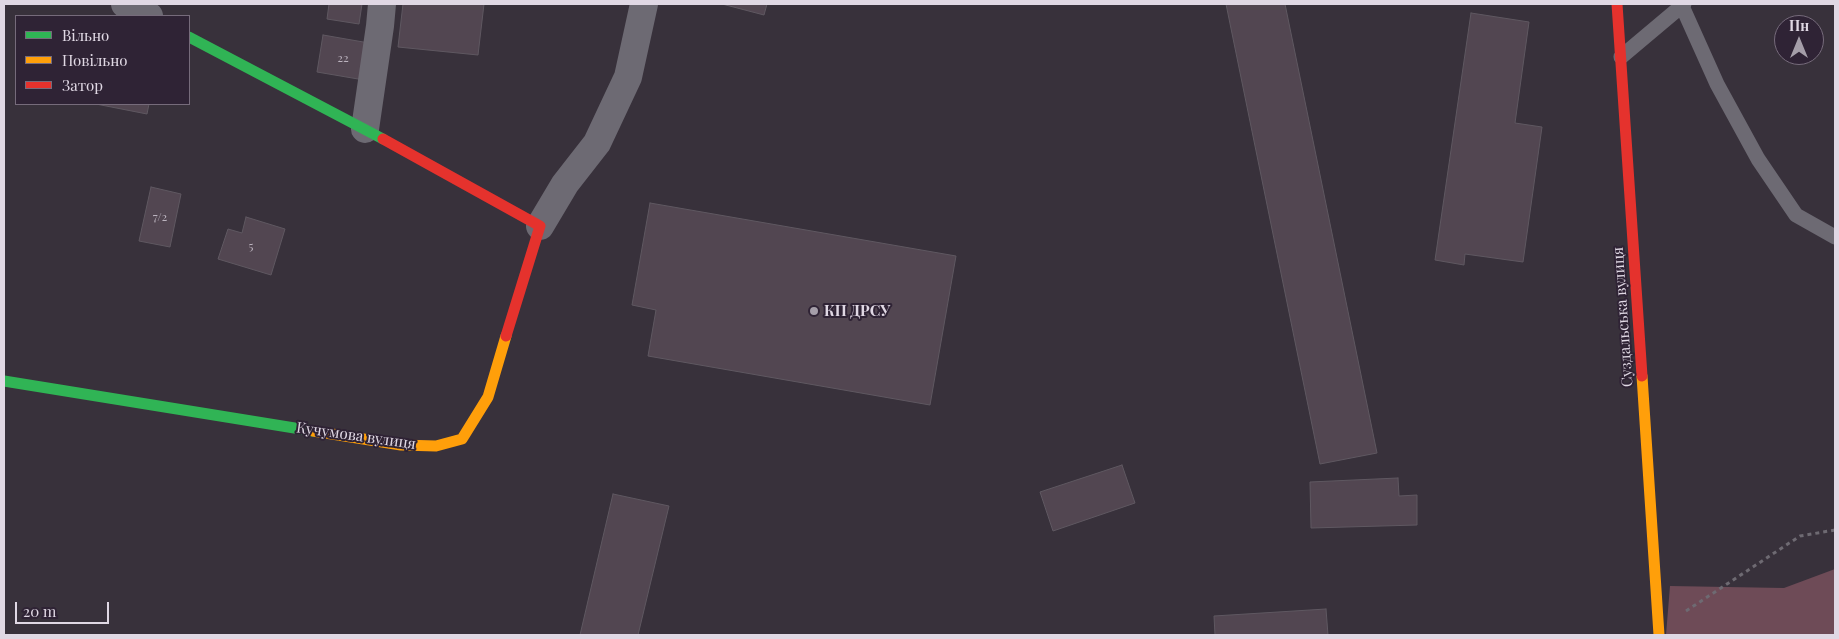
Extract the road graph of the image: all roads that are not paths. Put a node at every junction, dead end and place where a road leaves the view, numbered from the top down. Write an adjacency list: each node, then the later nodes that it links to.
1 (125, 4): 6 (street)
2 (382, 4): 9 (street)
3 (644, 4): 10 (street)
4 (1617, 4): 8 (street, Суздальська вулиця)
5 (1683, 5): 8 (lane); 11 (lane)
6 (147, 15)
7 (190, 38): 9 (street)
8 (1621, 57): 13 (street, Суздальська вулиця)
9 (365, 129): 10 (street)
10 (540, 226): 12 (street, Кучумова вулиця)
11 (1835, 237)
12 (4, 381)
13 (1659, 632)

